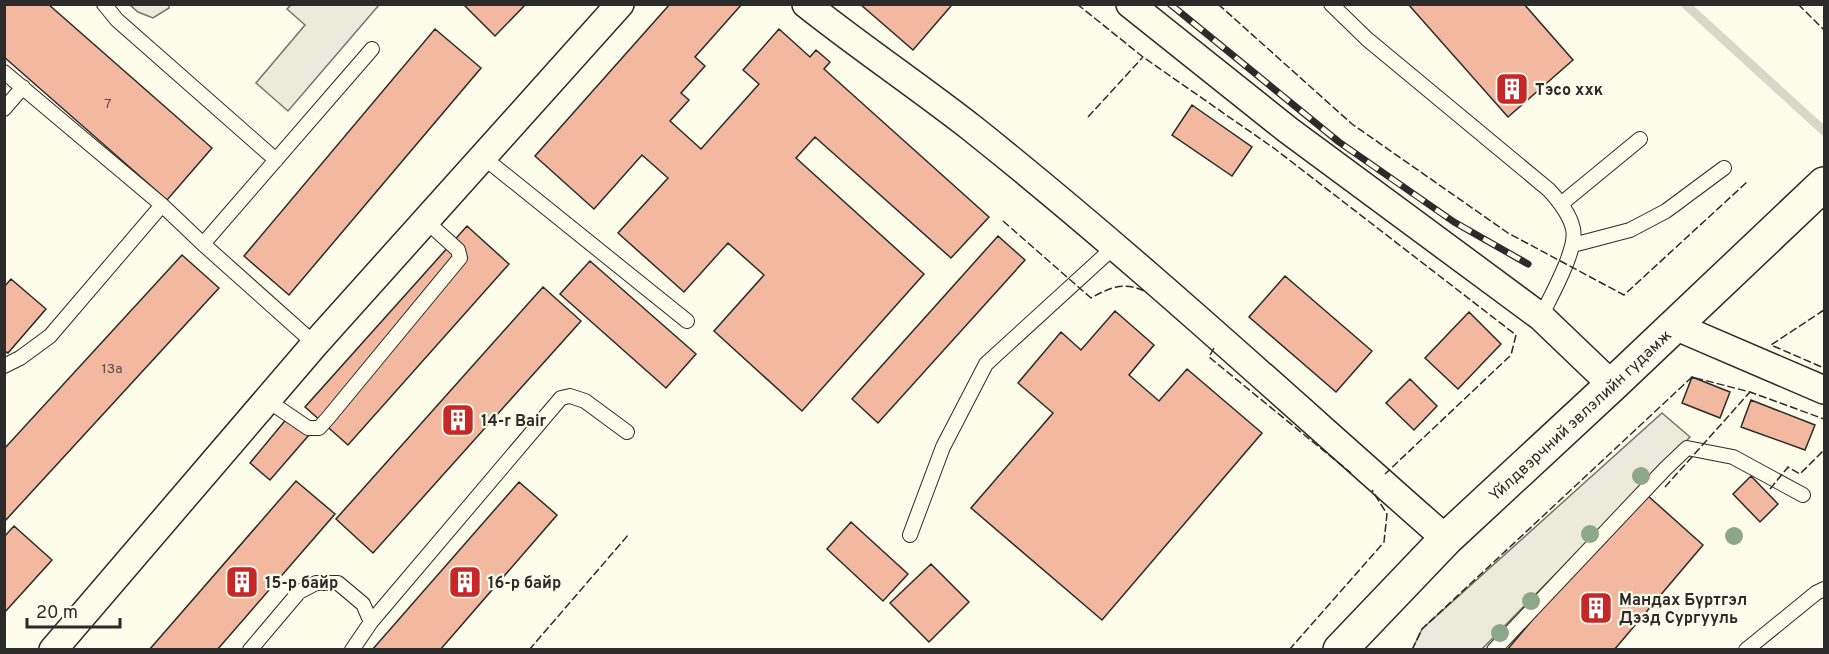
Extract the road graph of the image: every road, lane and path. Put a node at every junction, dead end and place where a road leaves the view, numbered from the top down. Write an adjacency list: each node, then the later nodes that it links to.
1 (104, 4): 12 (lane)
2 (620, 4): 11 (street)
3 (806, 4): 20 (street)
4 (1130, 4): 21 (street)
5 (1331, 4): 15 (lane)
6 (372, 49): 12 (lane)
7 (4, 72): 8 (lane)
8 (23, 87): 9 (lane); 16 (lane)
9 (4, 109)
10 (1640, 139): 15 (lane)
11 (483, 157): 17 (street); 22 (lane)
12 (276, 160): 18 (lane)
13 (1724, 168): 19 (lane)
14 (1824, 184): 23 (main road, Үйлдвэрчний эвлэлийн гудамж)
15 (1561, 204): 19 (lane)
16 (162, 205): 18 (lane); 25 (lane)
17 (426, 220): 24 (street); 28 (lane)
18 (203, 244): 24 (lane)
19 (1573, 245): 21 (lane)
20 (1114, 247): 31 (lane); 32 (street)
21 (1541, 317): 26 (street)
22 (687, 321)
23 (1675, 326): 26 (main road, Үйлдвэрчний эвлэлийн гудамж); 27 (street)
24 (315, 344): 28 (street)
25 (4, 366)
26 (1612, 386): 32 (main road, Үйлдвэрчний эвлэлийн гудамж)
27 (1824, 390)
28 (267, 400): 36 (street)
29 (627, 432): 34 (lane)
30 (1803, 495): 39 (lane)
31 (910, 535)
32 (1446, 539): 35 (main road, Үйлдвэрчний эвлэлийн гудамж)
33 (1824, 589): 40 (lane)
34 (371, 622): 37 (lane); 38 (lane)
35 (1349, 646)
36 (53, 650)
37 (250, 650)
38 (352, 650)
39 (1494, 650)
40 (1746, 650)

